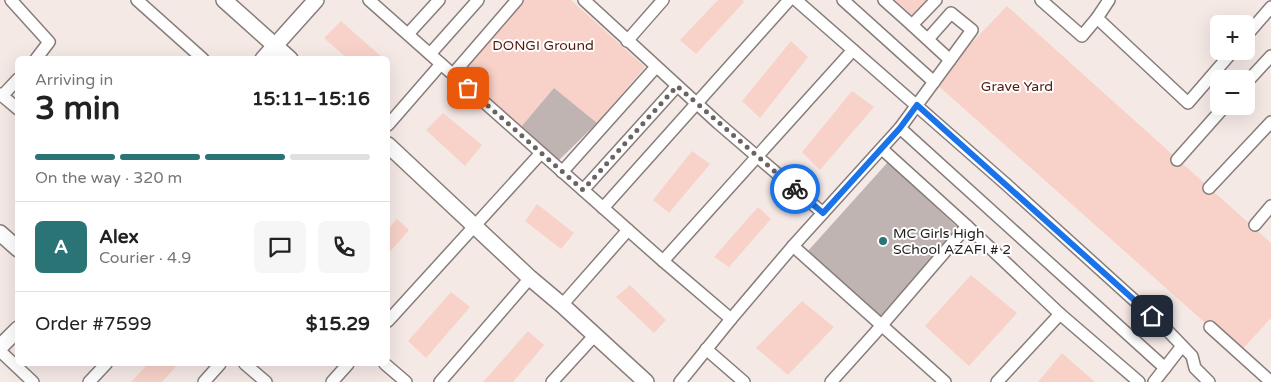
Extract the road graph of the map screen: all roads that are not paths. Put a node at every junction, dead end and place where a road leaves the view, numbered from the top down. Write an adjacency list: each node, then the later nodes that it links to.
1 (11, 0): 28 (street)
2 (137, 0): 29 (street)
3 (224, 0): 25 (street)
4 (316, 0): 25 (street)
5 (369, 0): 22 (street)
6 (439, 0): 22 (street)
7 (478, 0): 27 (street)
8 (517, 0): 38 (street)
9 (584, 0): 24 (street)
10 (663, 0): 24 (street)
11 (789, 0): 43 (street)
12 (796, 0): 26 (street)
13 (843, 0): 40 (street)
14 (884, 0): 20 (street)
15 (936, 0): 20 (street)
16 (1041, 0): 19 (street)
17 (1110, 0): 19 (street)
18 (1271, 7): 21 (street)
19 (1097, 18): 34 (street)
20 (912, 26): 23 (street)
21 (1255, 26)
22 (408, 34): 27 (street)
23 (928, 39): 33 (street); 33 (street)
24 (627, 41): 36 (street)
25 (274, 44): 30 (street); 31 (street)
26 (853, 50): 44 (street); 53 (street)
27 (430, 54): 35 (street)
28 (38, 56)
29 (200, 56)
30 (265, 56)
31 (287, 56)
32 (1271, 56): 37 (street)
33 (950, 60): 40 (street)
34 (1225, 60)
35 (441, 64): 38 (street); 48 (street)
36 (656, 66): 41 (street); 55 (street)
37 (1255, 73)
38 (453, 74): 52 (street)
39 (15, 82): 42 (street)
40 (934, 82): 44 (street)
41 (677, 86): 43 (street); 57 (street)
42 (1, 95): 45 (street)
43 (696, 104): 53 (street); 59 (street)
44 (917, 105): 49 (street); 78 (street)
45 (15, 107)
46 (1217, 115): 54 (street)
47 (1271, 122): 56 (street)
48 (390, 123)
49 (900, 128): 51 (street); 89 (street)
50 (390, 148): 62 (street)
51 (882, 149): 60 (street); 63 (street)
52 (541, 153): 55 (street); 62 (street)
53 (757, 156): 60 (street); 68 (street)
54 (1177, 160)
55 (562, 172): 57 (street)
56 (1208, 188)
57 (583, 190): 59 (street)
58 (1271, 206): 61 (street)
59 (603, 208): 64 (street)
60 (823, 213): 66 (street)
61 (1255, 224)
62 (475, 226): 69 (street); 73 (street)
63 (967, 226): 71 (street); 74 (street)
64 (628, 230): 68 (street); 70 (street)
65 (0, 233): 67 (street)
66 (794, 246): 72 (street); 74 (street)
67 (15, 247)
68 (662, 261): 72 (street)
69 (530, 278): 70 (street); 96 (street)
70 (562, 305): 77 (street)
71 (1060, 314): 103 (street); 104 (street)
72 (731, 318): 80 (street)
73 (390, 319)
74 (882, 325): 101 (street); 102 (street)
75 (1210, 327): 107 (street)
76 (15, 332): 79 (street)
77 (595, 335): 97 (street); 98 (street)
78 (1182, 346): 89 (street); 106 (street)
79 (0, 347)
80 (706, 349): 99 (street); 100 (street)
81 (0, 351): 82 (street)
82 (15, 365)
83 (16, 366): 90 (street)
84 (104, 366): 91 (street)
85 (218, 366): 92 (street)
86 (248, 366): 93 (street)
87 (346, 366): 94 (street)
88 (387, 366): 95 (street)
89 (1165, 368): 105 (street)
90 (33, 382)
91 (89, 382)
92 (204, 382)
93 (266, 382)
94 (332, 382)
95 (406, 382)
96 (440, 382)
97 (552, 382)
98 (646, 382)
99 (680, 382)
100 (744, 382)
101 (831, 382)
102 (945, 382)
103 (997, 382)
104 (1139, 382)
105 (1154, 382)
106 (1209, 382)
107 (1271, 382)

